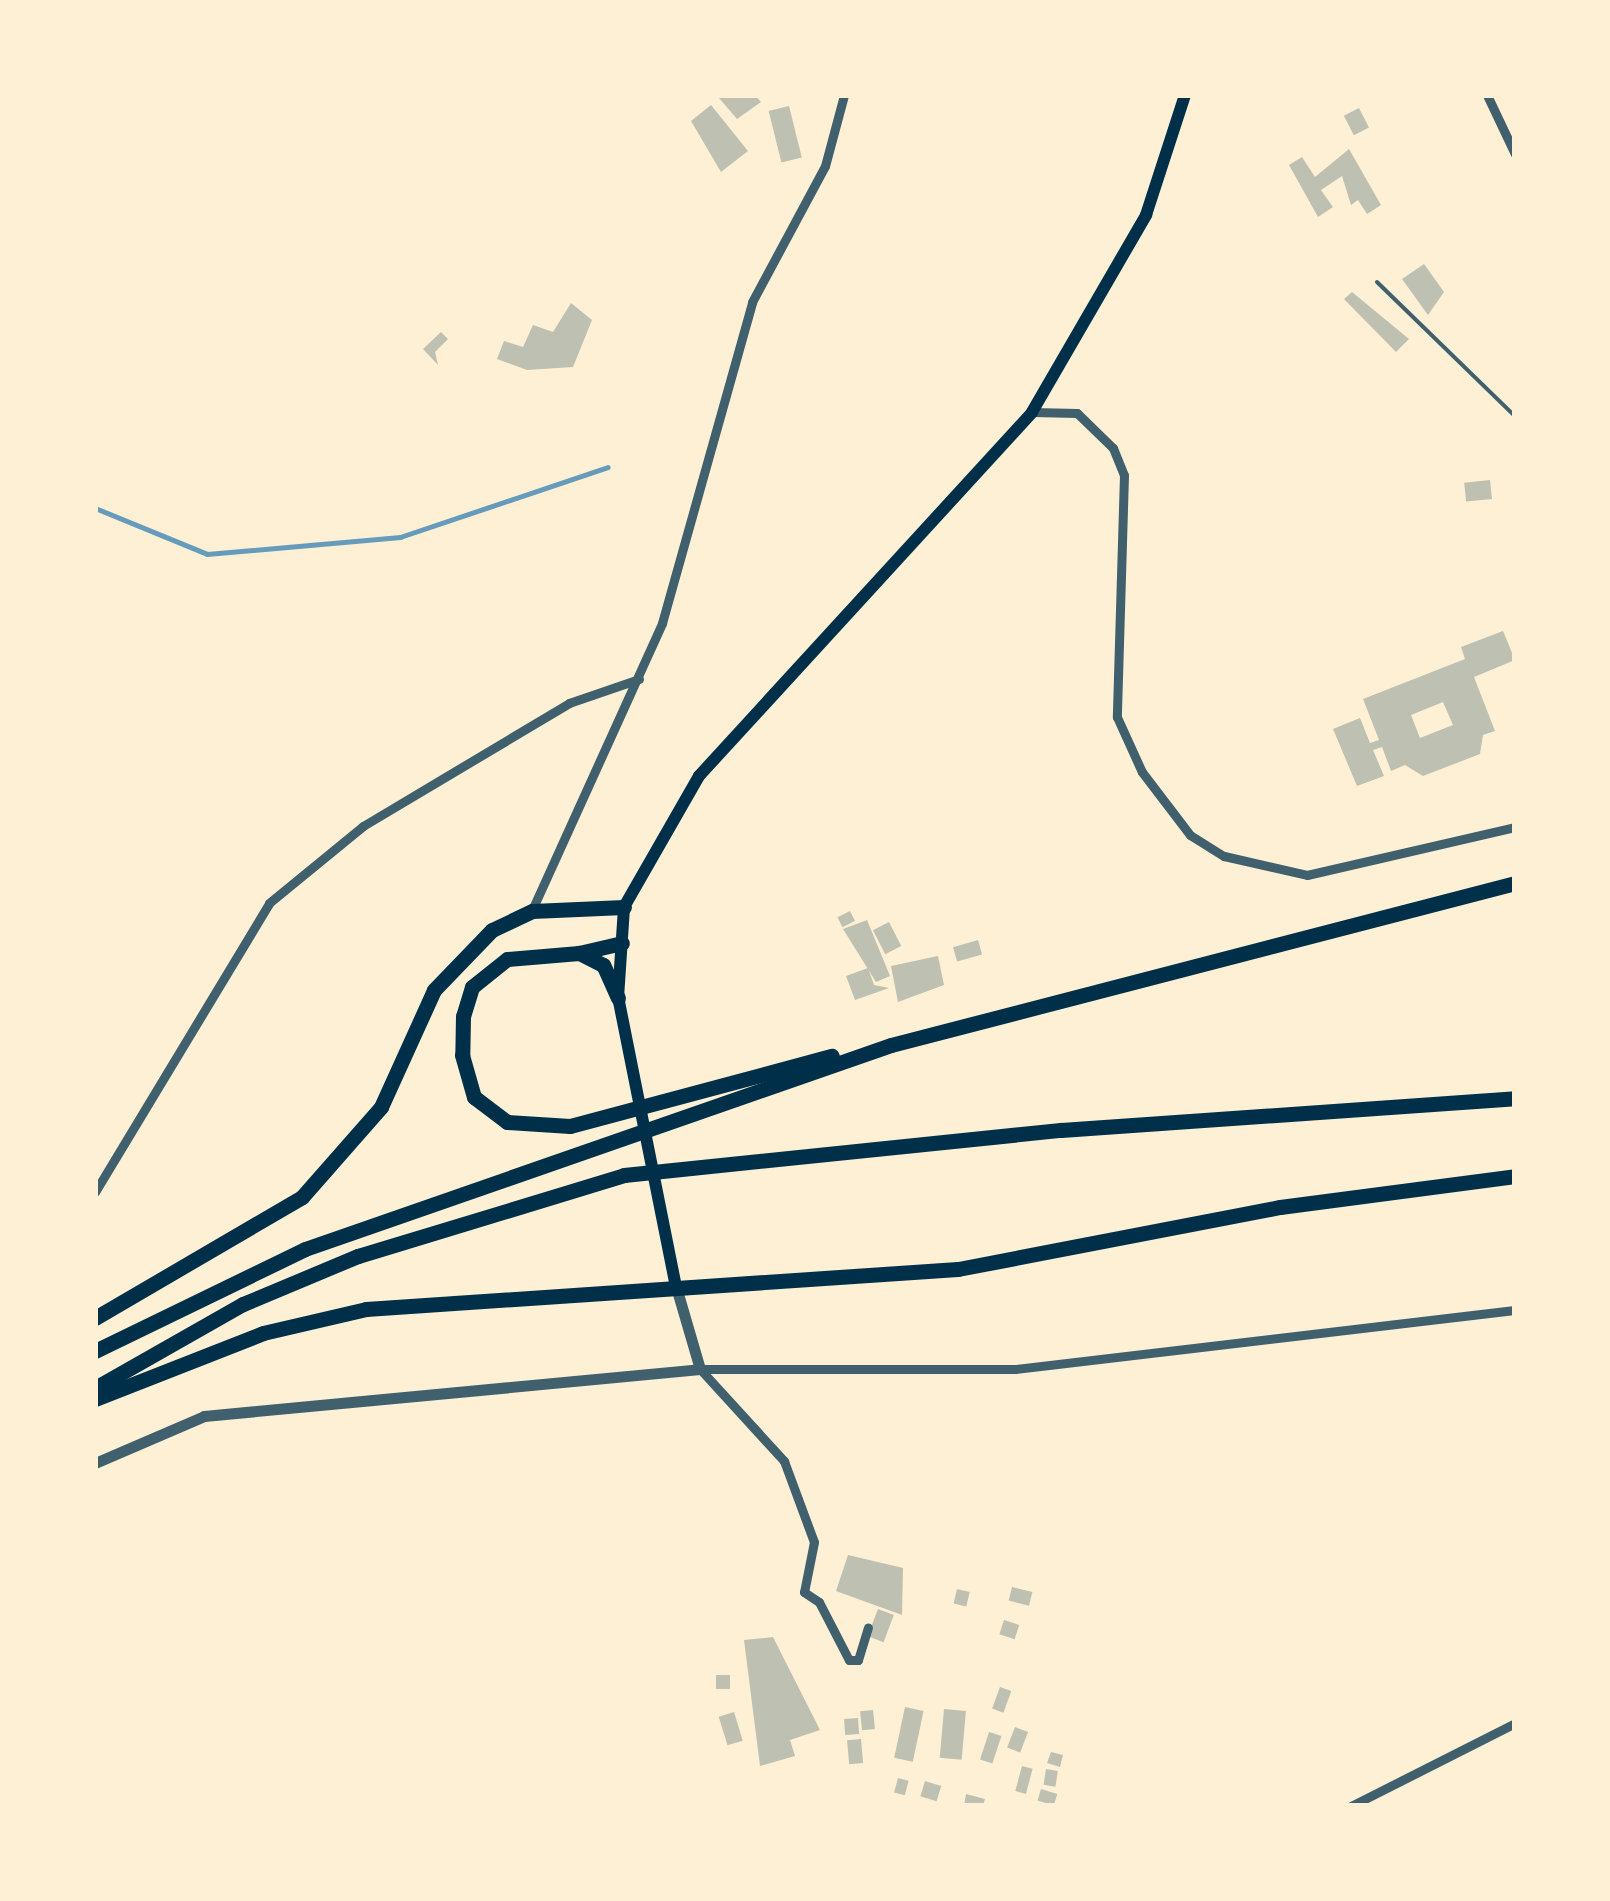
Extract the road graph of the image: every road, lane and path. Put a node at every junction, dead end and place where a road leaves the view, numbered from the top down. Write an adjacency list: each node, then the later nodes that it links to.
1 (844, 95): 8 (street)
2 (1185, 95): 6 (main road)
3 (1487, 95): 4 (street)
4 (1515, 154)
5 (1377, 282): 7 (lane)
6 (1032, 412): 9 (street); 11 (main road)
7 (1515, 416)
8 (638, 679): 12 (street); 19 (street)
9 (1515, 826)
10 (1515, 883): 16 (highway)
11 (624, 906): 12 (highway); 13 (main road)
12 (532, 911): 22 (highway)
13 (622, 943): 14 (highway); 15 (main road)
14 (579, 953): 15 (highway); 16 (highway)
15 (618, 998): 20 (main road)
16 (890, 1045): 23 (highway)
17 (1515, 1098): 25 (highway)
18 (1515, 1176): 20 (highway)
19 (95, 1192)
20 (676, 1287): 24 (street); 26 (highway)
21 (1515, 1310): 24 (street)
22 (95, 1318)
23 (95, 1351)
24 (700, 1369): 27 (street); 28 (street)
25 (95, 1388)
26 (95, 1399)
27 (95, 1463)
28 (868, 1628)
29 (1515, 1724): 30 (street)
30 (1351, 1806)

